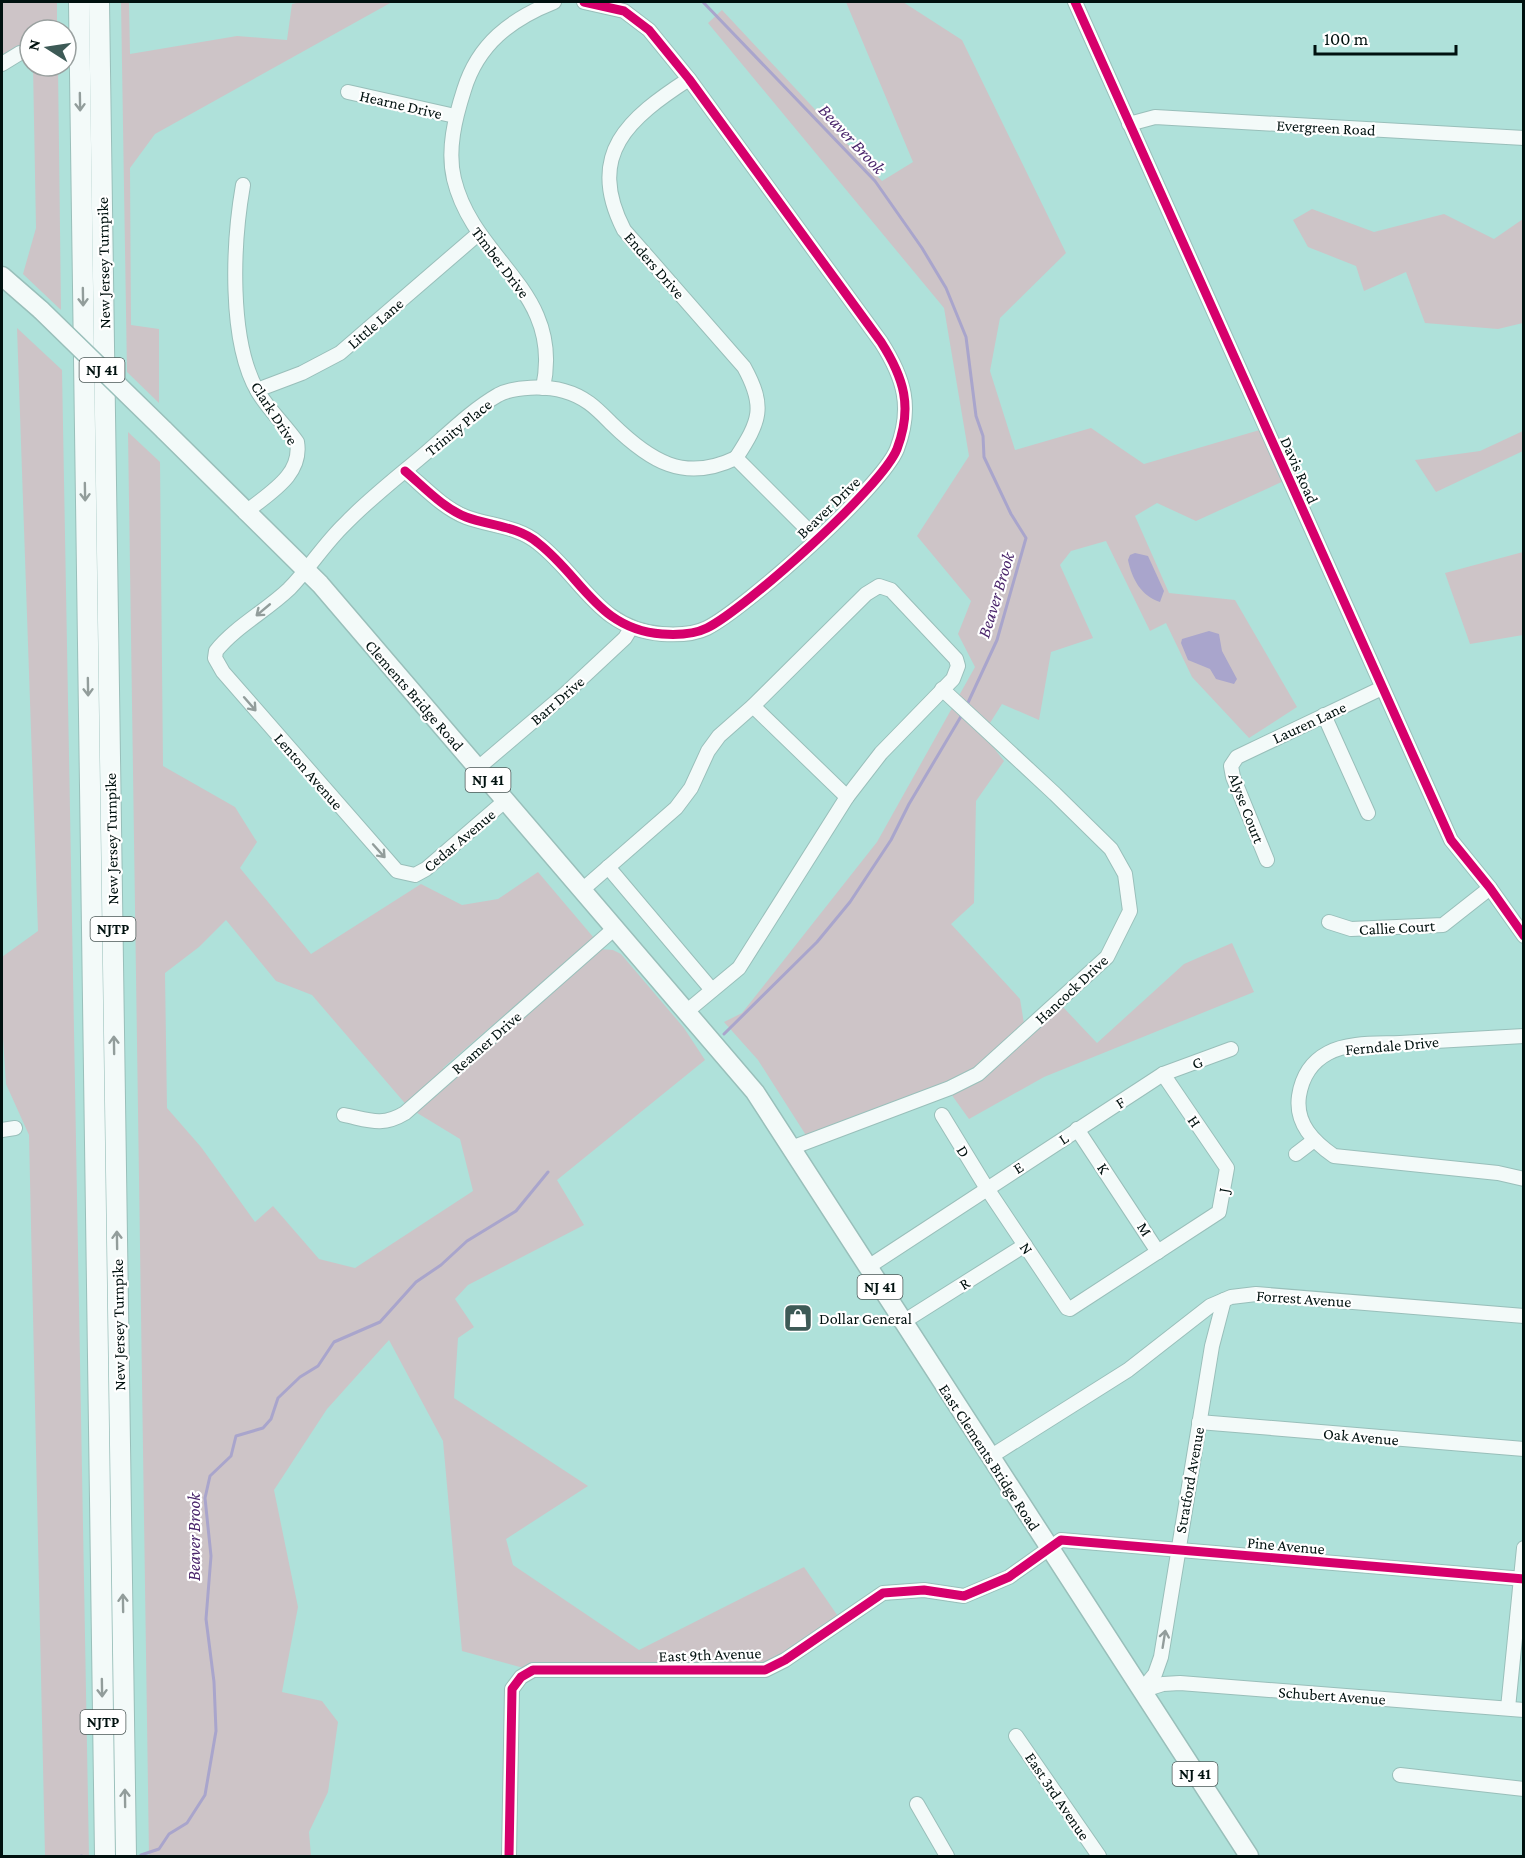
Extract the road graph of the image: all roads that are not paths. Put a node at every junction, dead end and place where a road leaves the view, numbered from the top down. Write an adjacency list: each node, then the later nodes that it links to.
1 (79, 2): 78 (highway, New Jersey Turnpike / NJTP, one-way to 78)
2 (99, 2): 79 (highway, New Jersey Turnpike / NJTP, one-way to 2)
3 (554, 2): 10 (street, Timber Drive)
4 (584, 2): 8 (street)
5 (1075, 2): 11 (street, Davis Road)
6 (18, 54): 7 (street)
7 (2, 64)
8 (688, 79): 18 (street, Enders Drive); 21 (street, Beaver Drive)
9 (348, 92): 10 (street, Hearne Drive)
10 (455, 116): 14 (street, Timber Drive)
11 (1129, 124): 12 (street, Evergreen Road); 25 (street, Davis Road)
12 (1524, 138)
13 (243, 185): 17 (street, Clark Drive)
14 (478, 234): 16 (street, Timber Drive); 17 (street, Little Lane)
15 (2, 276): 20 (main road, Clements Bridge Road / NJ 41, bridge)
16 (543, 388): 18 (street, Trinity Place); 19 (street, Trinity Place)
17 (257, 390): 20 (street, Clark Drive)
18 (736, 458): 21 (street)
19 (405, 471): 22 (street, Trinity Place); 23 (street, Beaver Drive)
20 (245, 513): 22 (main road, Clements Bridge Road / NJ 41)
21 (817, 539): 23 (street, Beaver Drive)
22 (306, 570): 24 (street, Trinity Place, one-way to 24); 30 (main road, Clements Bridge Road / NJ 41)
23 (631, 628): 30 (street, Barr Drive)
24 (215, 658): 36 (street, Lenton Avenue, one-way to 36)
25 (1382, 688): 28 (street, Lauren Lane); 37 (street, Davis Road)
26 (942, 689): 27 (street); 31 (street); 52 (street, Hancock Drive)
27 (753, 706): 31 (street); 35 (street)
28 (1324, 715): 29 (street, Lauren Lane); 33 (street)
29 (1237, 757): 34 (street, Alyse Court)
30 (478, 768): 32 (main road, Clements Bridge Road / NJ 41)
31 (847, 797): 42 (street)
32 (506, 800): 36 (street, Cedar Avenue); 38 (main road, Clements Bridge Road / NJ 41)
33 (1368, 813)
34 (1267, 860)
35 (608, 867): 38 (street); 42 (street)
36 (410, 874)
37 (1490, 888): 39 (street, Callie Court); 41 (street, Davis Road)
38 (582, 890): 40 (main road, Clements Bridge Road / NJ 41)
39 (1329, 922)
40 (615, 928): 43 (main road, Clements Bridge Road / NJ 41); 47 (street, Reamer Drive)
41 (1524, 936)
42 (712, 990): 43 (street)
43 (686, 1012): 52 (main road, Clements Bridge Road / NJ 41)
44 (1524, 1036): 50 (street, Ferndale Drive)
45 (1231, 1049): 46 (street, G)
46 (1163, 1074): 49 (street, F); 54 (street, H)
47 (344, 1115)
48 (942, 1115): 56 (street, D)
49 (1077, 1129): 51 (street, L); 57 (street, K)
50 (1313, 1141): 53 (street); 55 (street)
51 (1049, 1147): 56 (street, E)
52 (791, 1148): 60 (main road, East Clements Bridge Road / NJ 41)
53 (1296, 1154)
54 (1227, 1168): 59 (street, J)
55 (1524, 1179)
56 (986, 1187): 58 (street, N); 60 (street)
57 (1131, 1207): 59 (street, M)
58 (1024, 1245): 59 (street, N); 63 (street, R)
59 (1158, 1252)
60 (867, 1267): 63 (main road, East Clements Bridge Road / NJ 41)
61 (1224, 1300): 62 (street, Forrest Avenue); 64 (street, Stratford Avenue); 66 (street, Forrest Avenue)
62 (1524, 1316)
63 (903, 1322): 66 (main road, East Clements Bridge Road / NJ 41)
64 (1199, 1422): 65 (street, Oak Avenue); 69 (street, Stratford Avenue)
65 (1524, 1449)
66 (990, 1457): 67 (main road, East Clements Bridge Road / NJ 41)
67 (1047, 1547): 69 (street, Pine Avenue); 71 (main road, East Clements Bridge Road / NJ 41); 80 (street, East 9th Avenue)
68 (1524, 1548): 70 (street)
69 (1177, 1550): 70 (street, Pine Avenue); 71 (street, Stratford Avenue, one-way to 69)
70 (1522, 1579): 72 (street)
71 (1141, 1691): 72 (street, Schubert Avenue); 83 (main road, East Clements Bridge Road / NJ 41)
72 (1508, 1708): 73 (street, Schubert Avenue)
73 (1524, 1710)
74 (1017, 1736): 82 (street, East 3rd Avenue)
75 (1400, 1775): 76 (street)
76 (1524, 1789)
77 (917, 1804): 81 (street)
78 (105, 1857)
79 (126, 1857)
80 (508, 1857)
81 (947, 1857)
82 (1099, 1857)
83 (1249, 1857)

